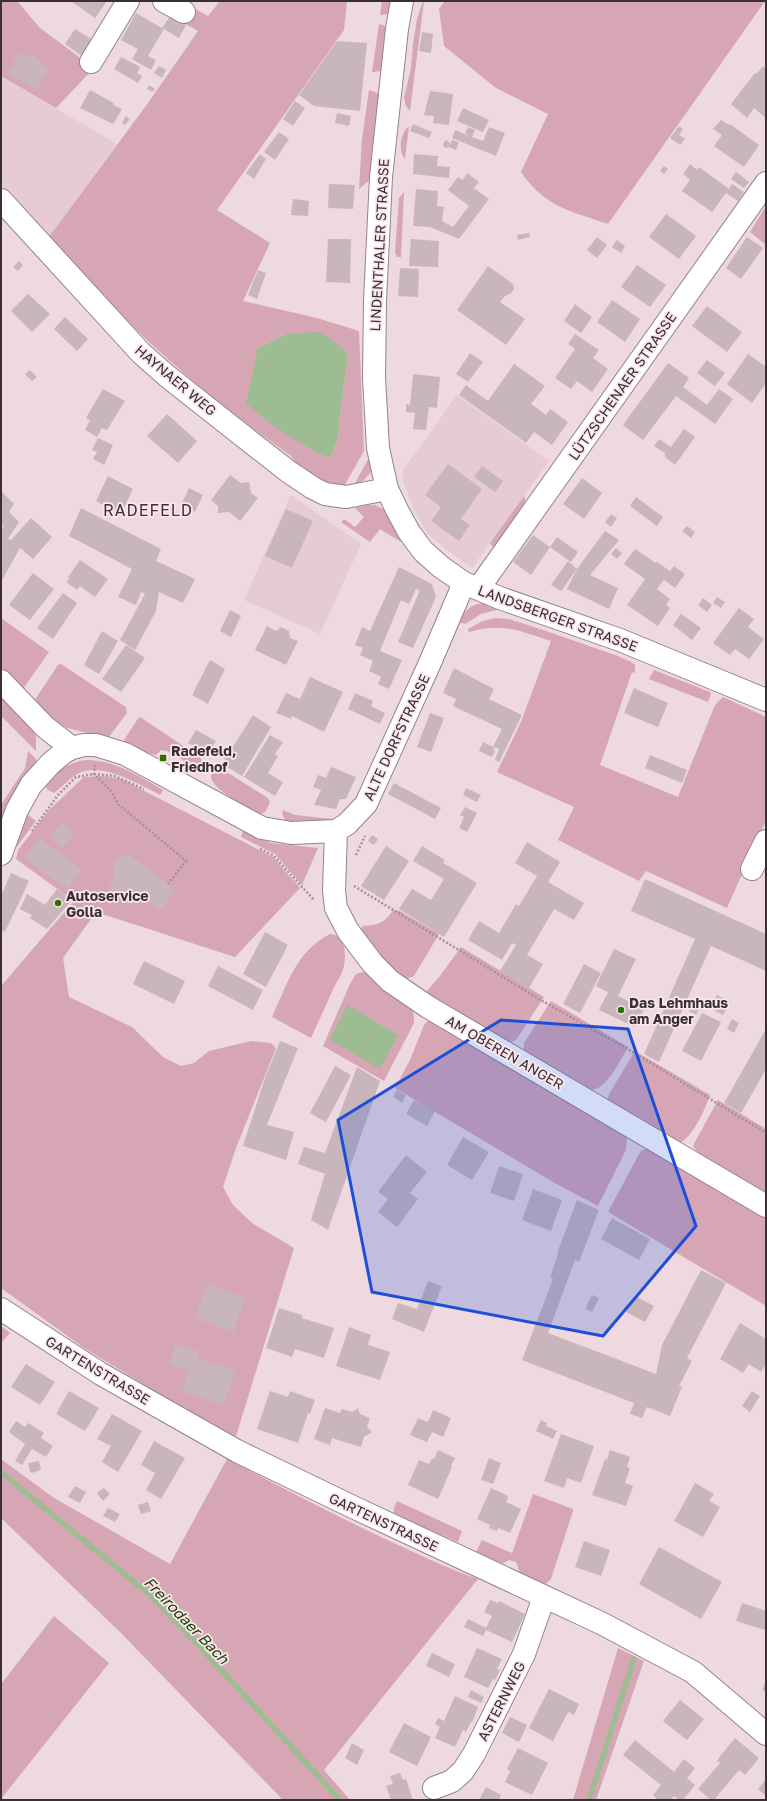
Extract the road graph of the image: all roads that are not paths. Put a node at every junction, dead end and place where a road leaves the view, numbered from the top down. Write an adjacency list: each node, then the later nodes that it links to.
1 (128, 1): 5 (street)
2 (164, 1): 4 (street)
3 (402, 1): 8 (street, LINDENTHALER STRASSE)
4 (184, 12)
5 (91, 62)
6 (766, 183): 9 (street, LÜTZSCHENAER STRASSE)
7 (1, 200): 8 (street, HAYNAER WEG)
8 (388, 489): 9 (street, LANDSBERGER STRASSE)
9 (471, 586): 11 (street, LANDSBERGER STRASSE); 13 (street, ALTE DORFSTRASSE)
10 (1, 681): 12 (street)
11 (766, 700)
12 (72, 748): 13 (street); 15 (street)
13 (336, 831): 17 (street, AM OBEREN ANGER)
14 (766, 840): 16 (street)
15 (1, 854)
16 (752, 869)
17 (766, 1206)
18 (1, 1309): 19 (street, GARTENSTRASSE)
19 (544, 1597): 20 (street, GARTENSTRASSE); 21 (street, ASTERNWEG)
20 (766, 1734)
21 (434, 1788)

